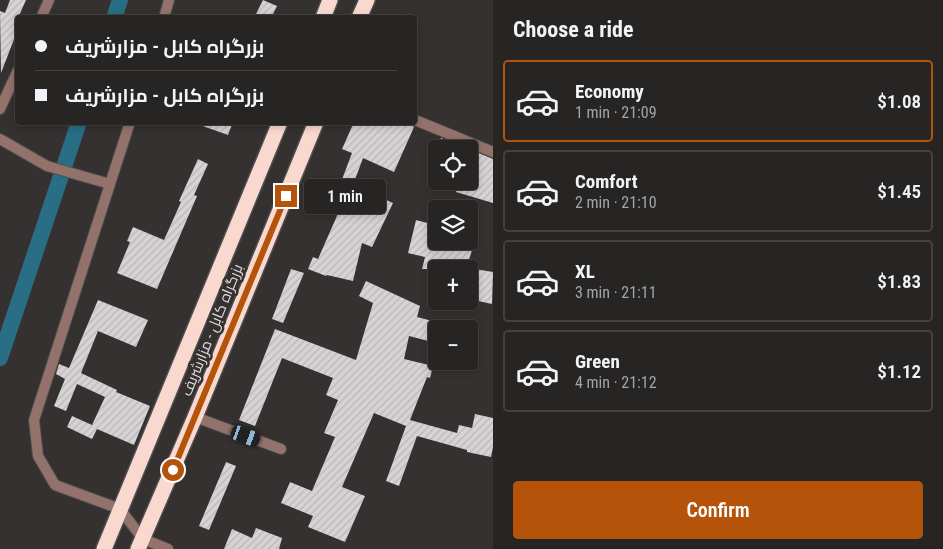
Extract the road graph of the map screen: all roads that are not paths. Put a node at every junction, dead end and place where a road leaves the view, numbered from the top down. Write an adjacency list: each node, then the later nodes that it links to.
1 (49, 0): 5 (street)
2 (169, 0): 6 (street)
3 (330, 0): 7 (highway)
4 (367, 0): 8 (highway)
5 (42, 15)
6 (165, 15)
7 (324, 15)
8 (360, 15)
9 (15, 76): 10 (street)
10 (0, 109)
11 (417, 121): 16 (street)
12 (129, 125): 17 (street)
13 (279, 125): 20 (highway, بزرگراه کابل - مزارشریف)
14 (315, 125): 18 (highway, بزرگراه کابل - مزارشریف)
15 (0, 139): 17 (street)
16 (493, 152)
17 (110, 184): 20 (street)
18 (195, 418): 19 (street); 21 (highway, بزرگراه کابل - مزارشریف)
19 (281, 449)
20 (120, 509): 21 (street); 22 (highway, بزرگراه کابل - مزارشریف)
21 (140, 544): 23 (street)
22 (104, 549)
23 (168, 549)

